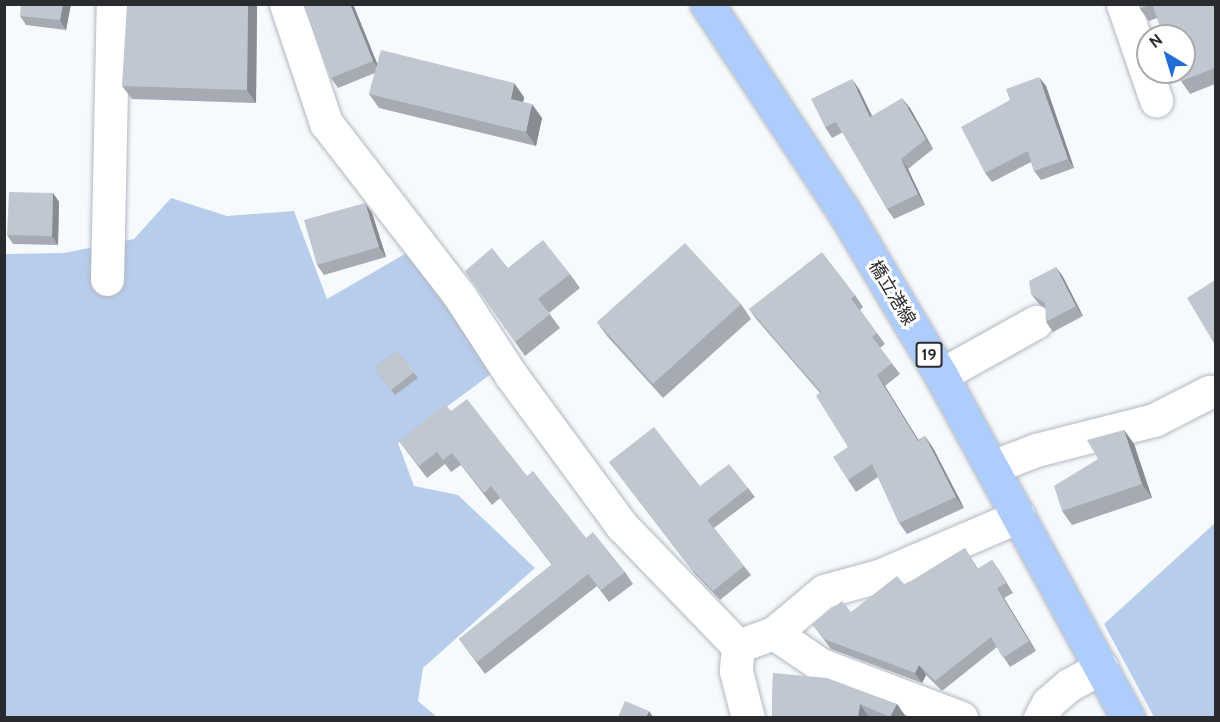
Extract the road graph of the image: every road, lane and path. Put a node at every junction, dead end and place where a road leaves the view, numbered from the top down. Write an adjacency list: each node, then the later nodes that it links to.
1 (113, 4): 6 (street)
2 (286, 4): 13 (street)
3 (707, 4): 8 (main road, 橋立港線 / 19)
4 (1123, 4): 5 (street)
5 (1156, 100)
6 (107, 279)
7 (1036, 322): 8 (street)
8 (941, 375): 10 (main road, 橋立港線 / 19)
9 (1209, 392): 10 (street)
10 (992, 467): 11 (main road, 橋立港線 / 19)
11 (1019, 516): 12 (street); 14 (main road, 橋立港線 / 19)
12 (774, 633): 13 (street); 16 (street)
13 (738, 646): 15 (street)
14 (1101, 667): 17 (street); 18 (main road, 橋立港線 / 19)
15 (748, 717)
16 (961, 717)
17 (1040, 717)
18 (1128, 717)

